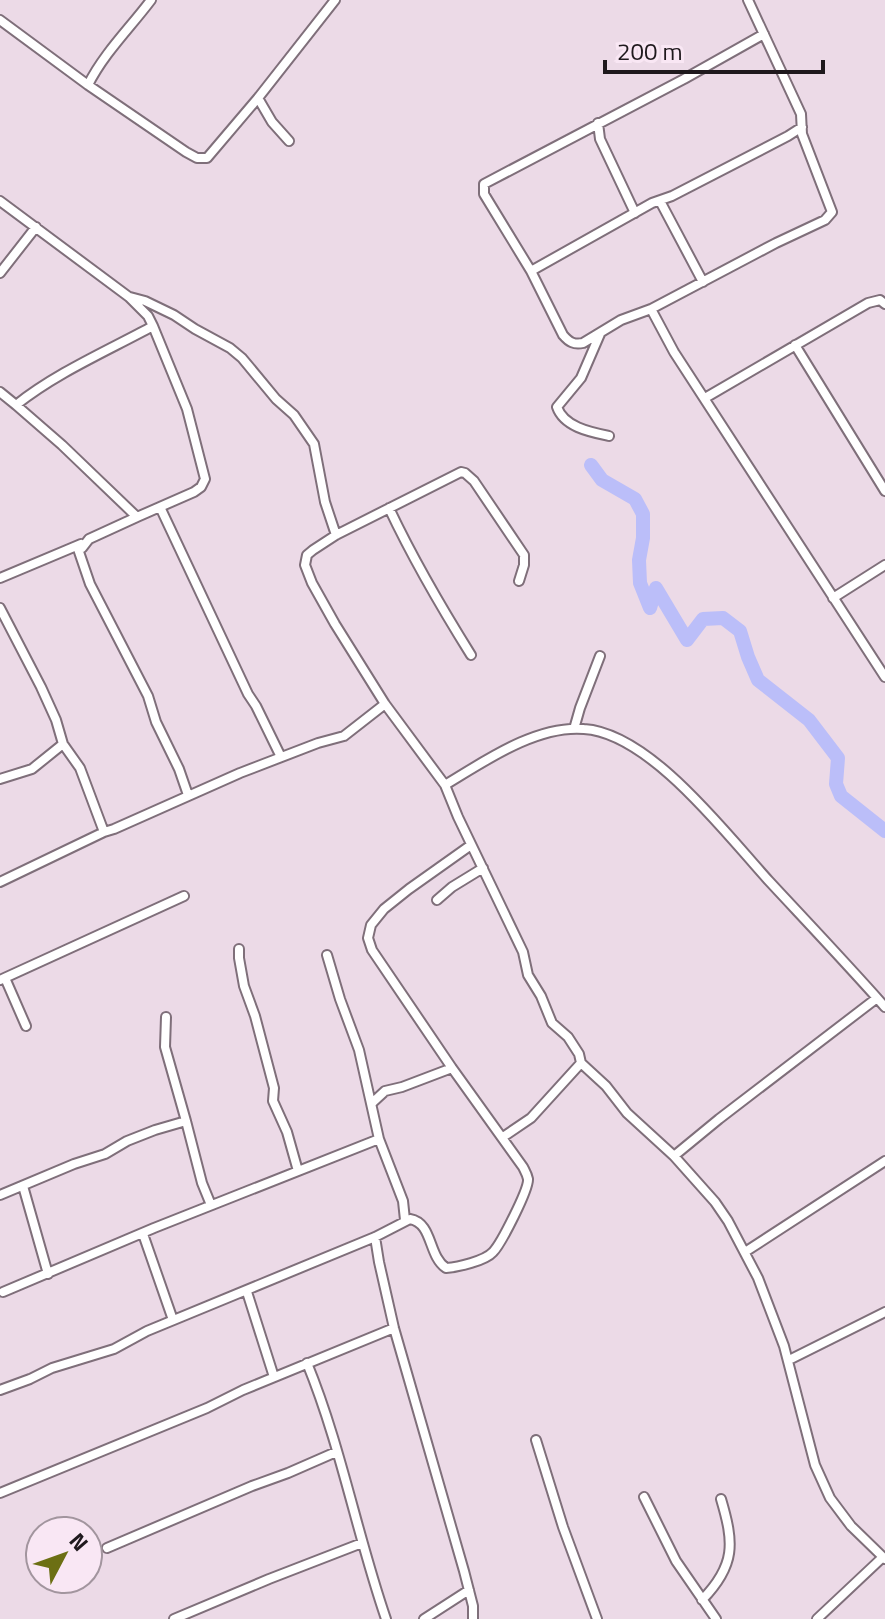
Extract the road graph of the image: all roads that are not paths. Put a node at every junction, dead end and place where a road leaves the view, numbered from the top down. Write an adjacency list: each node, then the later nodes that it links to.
1 (151, 0): 6 (street)
2 (335, 0): 7 (street)
3 (748, 0): 5 (street)
4 (0, 20): 6 (street)
5 (764, 34): 8 (street); 9 (street)
6 (88, 85): 7 (street)
7 (258, 98): 10 (street)
8 (598, 123): 13 (street); 15 (street)
9 (802, 127): 12 (street); 17 (street)
10 (289, 141)
11 (0, 201): 14 (street)
12 (660, 201): 13 (street); 17 (street)
13 (635, 213): 15 (street)
14 (36, 227): 16 (street); 18 (street)
15 (531, 271): 22 (street)
16 (0, 273)
17 (703, 282): 20 (street)
18 (129, 297): 21 (street); 32 (street)
19 (885, 304): 23 (street)
20 (651, 309): 22 (street); 25 (street)
21 (153, 326): 26 (street); 29 (street)
22 (601, 334): 27 (street)
23 (795, 345): 25 (street); 28 (street)
24 (0, 392): 26 (street)
25 (705, 398): 37 (street)
26 (16, 405): 31 (street)
27 (609, 436)
28 (885, 491)
29 (160, 507): 31 (street); 45 (street)
30 (389, 508): 32 (street); 36 (street); 39 (street)
31 (137, 517): 33 (street)
32 (336, 535): 42 (street)
33 (85, 542): 35 (street); 48 (street)
34 (885, 565): 37 (street)
35 (0, 578)
36 (519, 581)
37 (833, 598): 41 (street)
38 (0, 608): 44 (street)
39 (471, 655)
40 (600, 656): 43 (street)
41 (885, 677)
42 (385, 704): 45 (street); 47 (street)
43 (574, 729): 47 (street); 58 (street)
44 (63, 744): 46 (street); 49 (street)
45 (281, 757): 48 (street)
46 (0, 779)
47 (445, 785): 50 (street)
48 (188, 795): 49 (street)
49 (104, 832): 52 (street)
50 (471, 845): 51 (street); 63 (street)
51 (483, 868): 54 (street); 62 (street)
52 (0, 882)
53 (184, 896): 57 (street)
54 (437, 900)
55 (239, 949): 70 (street)
56 (327, 955): 64 (street)
57 (2, 979): 61 (street)
58 (877, 998): 59 (street); 68 (street)
59 (885, 1007)
60 (166, 1017): 65 (street)
61 (26, 1026)
62 (581, 1063): 66 (street); 68 (street)
63 (452, 1068): 64 (street); 66 (street)
64 (372, 1103): 67 (street)
65 (186, 1121): 71 (street); 73 (street)
66 (503, 1137): 74 (street)
67 (379, 1139): 70 (street); 74 (street)
68 (674, 1156): 77 (street)
69 (885, 1161): 77 (street)
70 (298, 1171): 73 (street)
71 (23, 1186): 72 (street); 78 (street)
72 (0, 1195)
73 (211, 1205): 75 (street)
74 (405, 1220): 76 (street)
75 (143, 1234): 78 (street); 82 (street)
76 (375, 1237): 80 (street); 83 (street)
77 (745, 1252): 84 (street)
78 (48, 1274): 79 (street)
79 (3, 1292)
80 (247, 1292): 82 (street); 86 (street)
81 (885, 1312): 84 (street)
82 (173, 1320): 87 (street)
83 (394, 1328): 85 (street); 96 (street)
84 (789, 1360): 95 (street)
85 (307, 1363): 86 (street); 89 (street)
86 (274, 1377): 90 (street)
87 (0, 1390)
88 (536, 1440): 103 (street)
89 (336, 1452): 93 (street); 94 (street)
90 (0, 1493)
91 (644, 1497): 97 (street)
92 (721, 1499): 97 (street)
93 (362, 1543): 99 (street); 100 (street)
94 (107, 1548)
95 (884, 1558): 98 (street)
96 (469, 1590): 101 (street); 102 (street)
97 (702, 1600): 104 (street)
98 (829, 1616): 105 (street)
99 (174, 1619)
100 (386, 1619)
101 (424, 1619)
102 (473, 1619)
103 (597, 1619)
104 (716, 1619)
105 (817, 1619)

